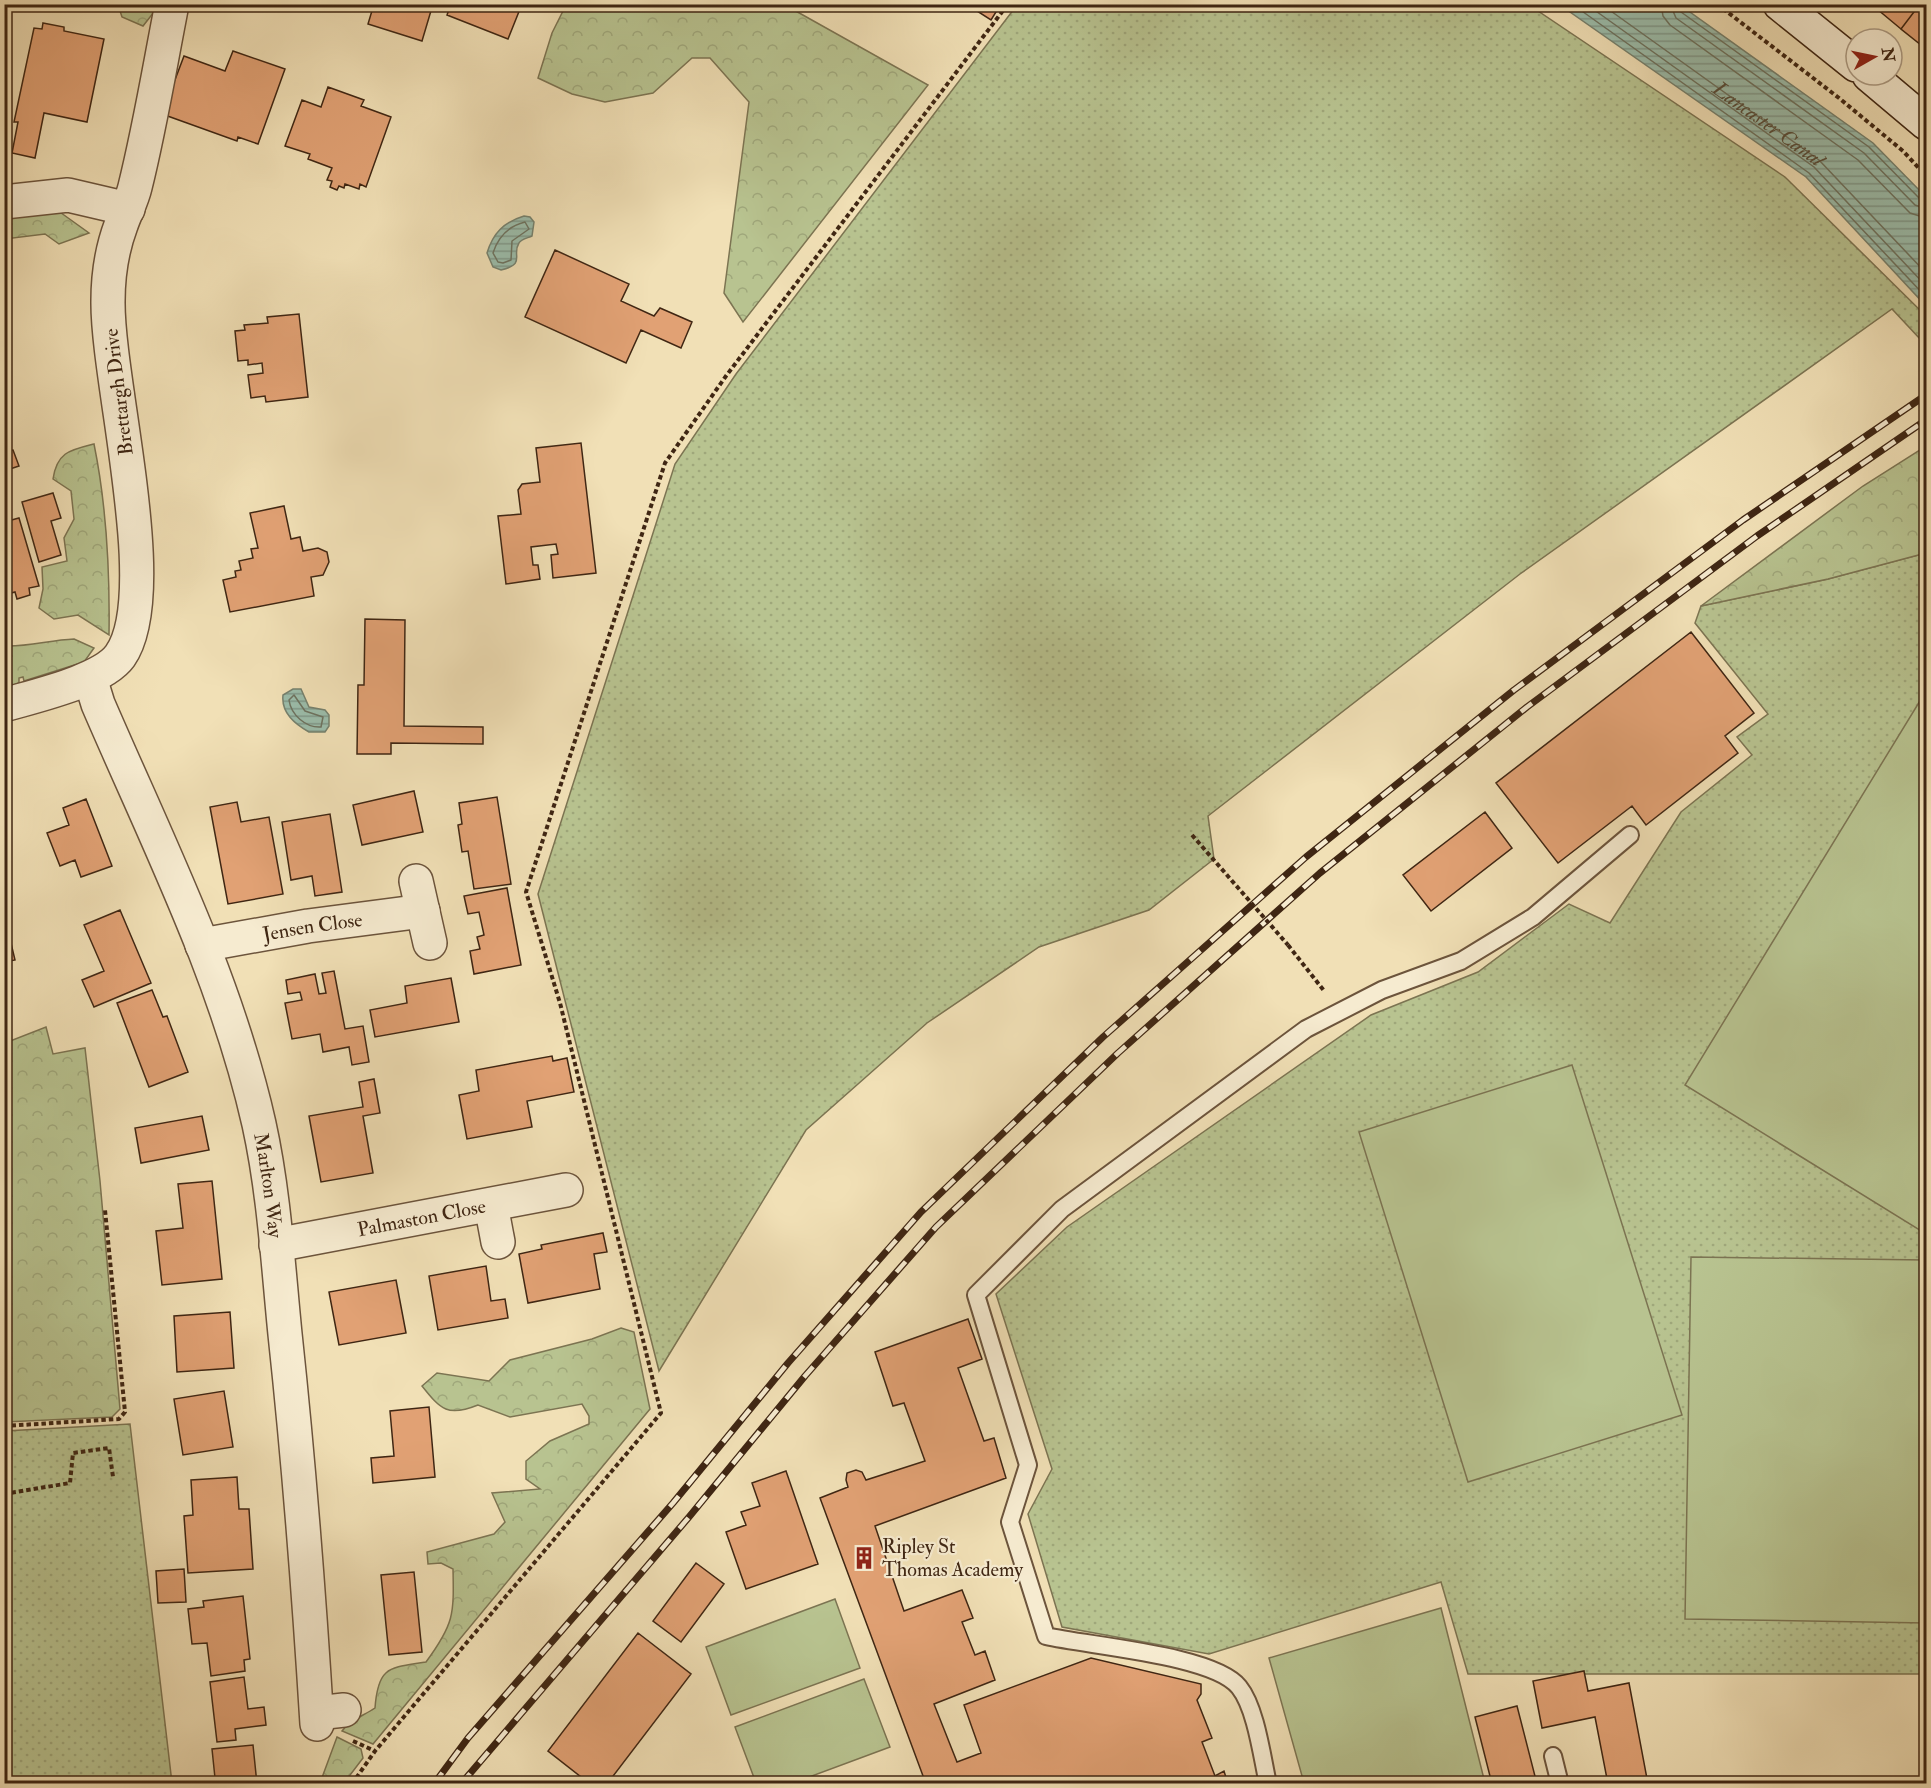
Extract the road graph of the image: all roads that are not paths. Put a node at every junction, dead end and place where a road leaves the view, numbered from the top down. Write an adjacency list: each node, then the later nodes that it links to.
1 (172, 4): 7 (street, Brettargh Drive)
2 (1780, 4): 3 (street)
3 (1844, 55)
4 (1883, 87): 5 (street)
5 (1926, 123)
6 (4, 202): 7 (street)
7 (128, 209): 8 (street, Brettargh Drive)
8 (90, 678): 9 (street, Brettargh Drive); 12 (street, Marlton Way)
9 (4, 705)
10 (1630, 835): 19 (lane)
11 (430, 943): 12 (street, Jensen Close)
12 (202, 945): 16 (street, Marlton Way)
13 (566, 1190): 14 (street, Palmaston Close)
14 (491, 1205): 15 (street); 16 (street, Palmaston Close)
15 (498, 1242)
16 (276, 1245): 17 (street, Marlton Way)
17 (326, 1716)
18 (1553, 1756): 20 (lane)
19 (1268, 1784)
20 (1560, 1784)

